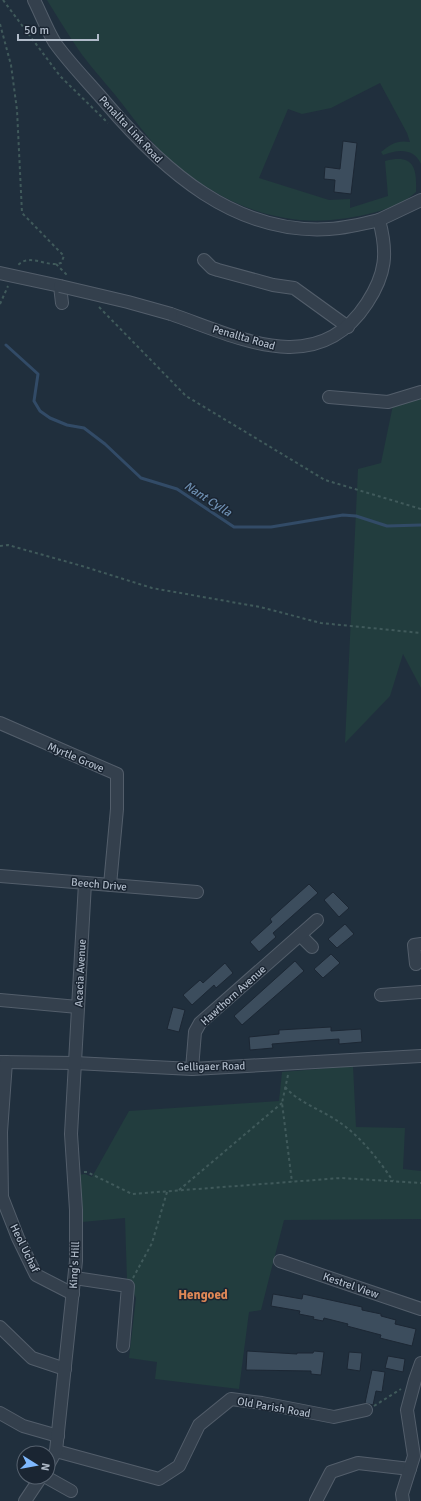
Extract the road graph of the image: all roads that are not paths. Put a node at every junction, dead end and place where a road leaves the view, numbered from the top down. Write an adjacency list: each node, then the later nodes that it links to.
1 (34, 0): 3 (street, Penallta Link Road)
2 (421, 200): 3 (street)
3 (379, 220): 8 (street, Penallta Road)
4 (204, 260): 8 (street)
5 (0, 273): 6 (street, Penallta Road)
6 (60, 286): 7 (street); 8 (street, Penallta Road, bridge)
7 (62, 303)
8 (348, 327)
9 (421, 392): 10 (street)
10 (329, 397)
11 (0, 723): 14 (street, Myrtle Grove)
12 (0, 876): 13 (street, Beech Drive)
13 (84, 883): 14 (street, Beech Drive); 24 (street, Acacia Avenue)
14 (110, 885): 15 (street, Beech Drive)
15 (197, 892)
16 (316, 920): 17 (street, Hawthorn Avenue)
17 (300, 935): 19 (street); 28 (street, Hawthorn Avenue)
18 (421, 944): 20 (street)
19 (312, 947)
20 (416, 964)
21 (421, 992): 22 (street)
22 (381, 995)
23 (0, 1000): 24 (street)
24 (78, 1007): 27 (street, Acacia Avenue)
25 (421, 1056): 28 (street, Gelligaer Road)
26 (3, 1062): 27 (street, Gelligaer Road); 31 (street, Heol Uchaf)
27 (75, 1063): 28 (street, Gelligaer Road); 30 (street, King's Hill)
28 (192, 1069)
29 (280, 1261): 32 (street, Kestrel View)
30 (75, 1278): 31 (street, King's Hill); 34 (street)
31 (73, 1294): 36 (street, King's Hill)
32 (421, 1309)
33 (0, 1327): 36 (street)
34 (123, 1346)
35 (421, 1363): 39 (street)
36 (65, 1369): 40 (street, King's Hill)
37 (366, 1410): 41 (street, Old Parish Road)
38 (0, 1413): 40 (street)
39 (416, 1433): 42 (street)
40 (58, 1436): 41 (street, King's Hill)
41 (56, 1451)
42 (410, 1469): 47 (street); 48 (street)
43 (56, 1483): 45 (street)
44 (36, 1485): 46 (street)
45 (71, 1491)
46 (25, 1501)
47 (316, 1501)
48 (402, 1501)

